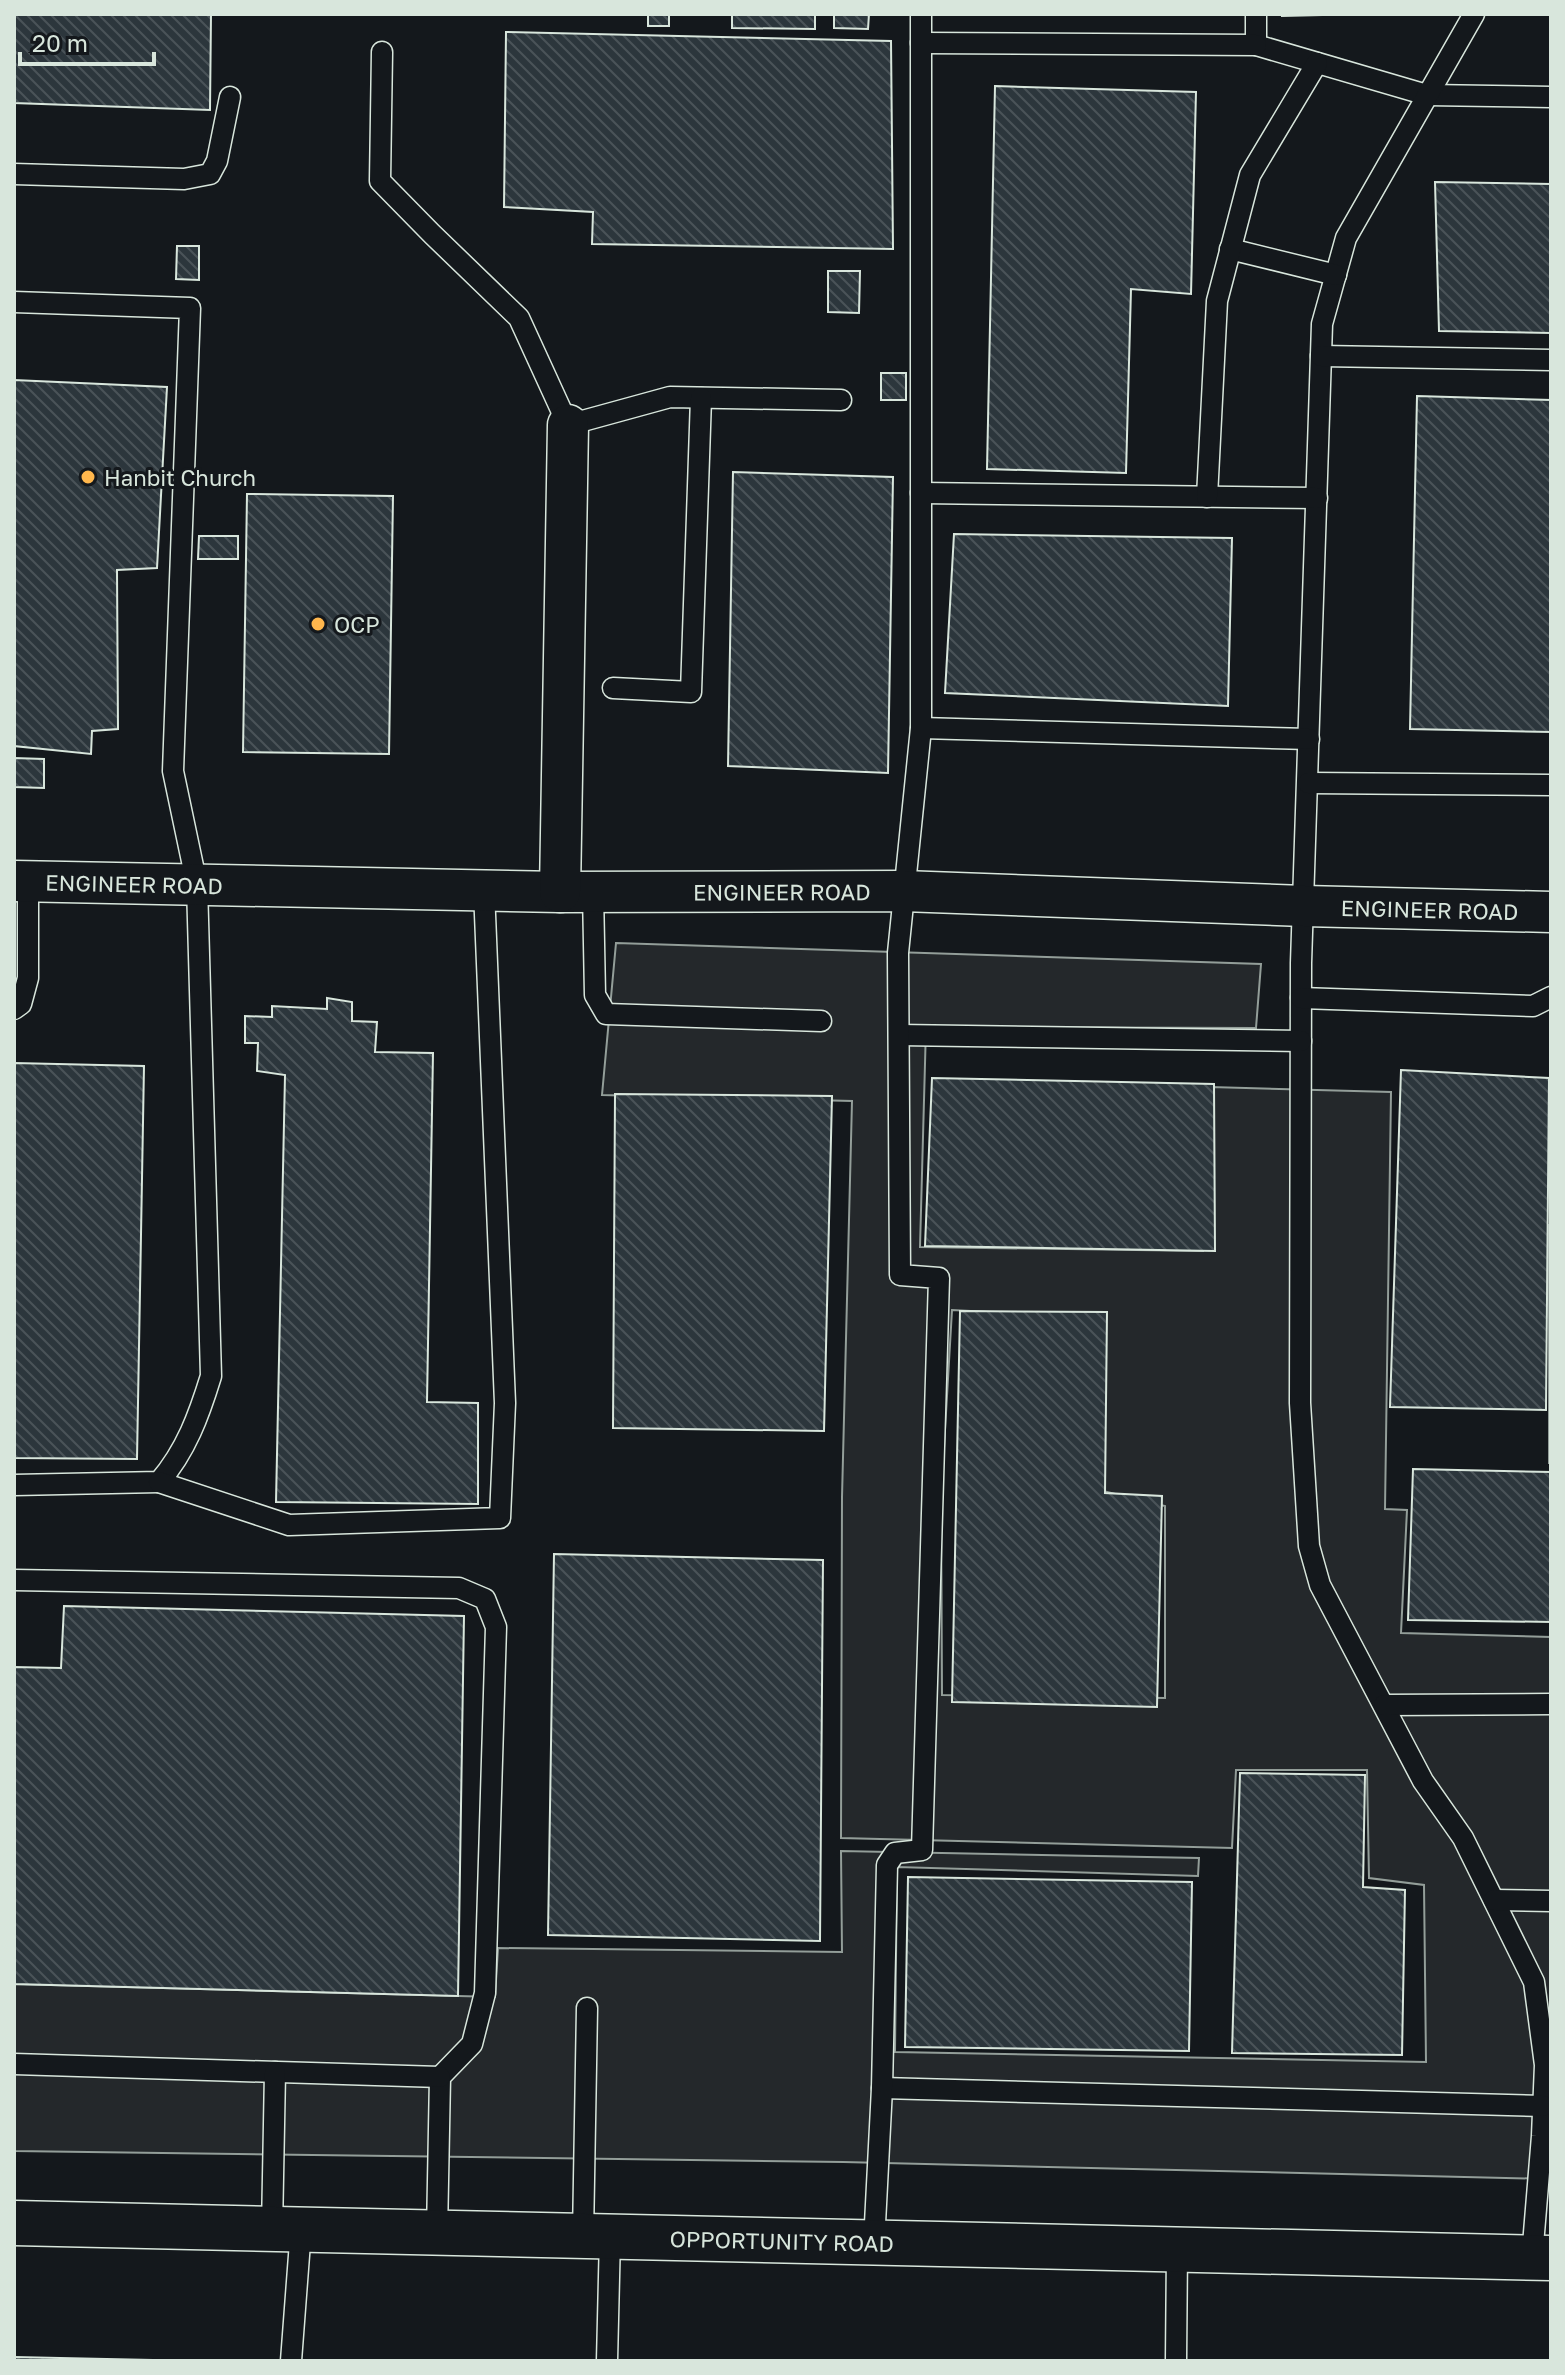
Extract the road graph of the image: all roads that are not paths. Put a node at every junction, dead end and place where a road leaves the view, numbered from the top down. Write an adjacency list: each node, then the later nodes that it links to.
1 (921, 14): 4 (lane)
2 (1256, 14): 5 (lane)
3 (1474, 14): 8 (lane)
4 (921, 43): 5 (lane); 20 (lane)
5 (1256, 45): 7 (lane)
6 (382, 52): 19 (lane)
7 (1317, 63): 8 (lane); 12 (lane)
8 (1427, 95): 10 (lane); 13 (lane)
9 (230, 97): 11 (lane)
10 (1551, 97)
11 (14, 174)
12 (1230, 249): 13 (lane); 21 (lane)
13 (1336, 275): 15 (lane)
14 (14, 302): 29 (lane)
15 (1321, 356): 16 (lane); 22 (lane)
16 (1551, 360)
17 (701, 398): 18 (lane); 19 (lane); 23 (lane)
18 (841, 400)
19 (568, 425): 32 (street)
20 (921, 493): 21 (lane); 24 (lane)
21 (1207, 497): 22 (lane)
22 (1317, 498): 25 (lane)
23 (613, 688)
24 (921, 728): 25 (lane); 31 (lane)
25 (1309, 739): 26 (lane)
26 (1308, 783): 27 (lane); 33 (lane)
27 (1551, 785)
28 (21, 881): 29 (street, ENGINEER ROAD); 37 (lane)
29 (197, 885): 30 (street, ENGINEER ROAD); 41 (lane)
30 (484, 890): 32 (street, ENGINEER ROAD); 41 (lane)
31 (903, 891): 32 (street, ENGINEER ROAD); 33 (street, ENGINEER ROAD); 39 (lane)
32 (577, 892): 38 (lane)
33 (1304, 906): 34 (street, ENGINEER ROAD); 36 (lane)
34 (1551, 912)
35 (1551, 997): 36 (lane)
36 (1301, 998): 40 (lane)
37 (14, 1009)
38 (821, 1021)
39 (899, 1035): 40 (lane); 52 (lane)
40 (1301, 1041): 45 (lane)
41 (159, 1482): 42 (lane)
42 (14, 1485)
43 (14, 1580): 51 (lane)
44 (1551, 1704): 45 (lane)
45 (1384, 1705): 46 (lane)
46 (1494, 1900): 47 (lane); 53 (lane)
47 (1551, 1901)
48 (587, 2008): 57 (lane)
49 (14, 2064): 50 (lane)
50 (275, 2072): 51 (lane); 55 (lane)
51 (440, 2077): 56 (lane)
52 (882, 2088): 53 (lane); 58 (lane)
53 (1543, 2106): 60 (lane)
54 (14, 2223): 55 (street, OPPORTUNITY ROAD)
55 (287, 2229): 56 (street, OPPORTUNITY ROAD); 61 (lane)
56 (437, 2233): 57 (street, OPPORTUNITY ROAD)
57 (597, 2236): 58 (street, OPPORTUNITY ROAD); 62 (lane)
58 (874, 2243): 59 (street, OPPORTUNITY ROAD)
59 (1177, 2249): 60 (street, OPPORTUNITY ROAD); 63 (lane)
60 (1541, 2258)
61 (291, 2361)
62 (607, 2361)
63 (1176, 2361)

